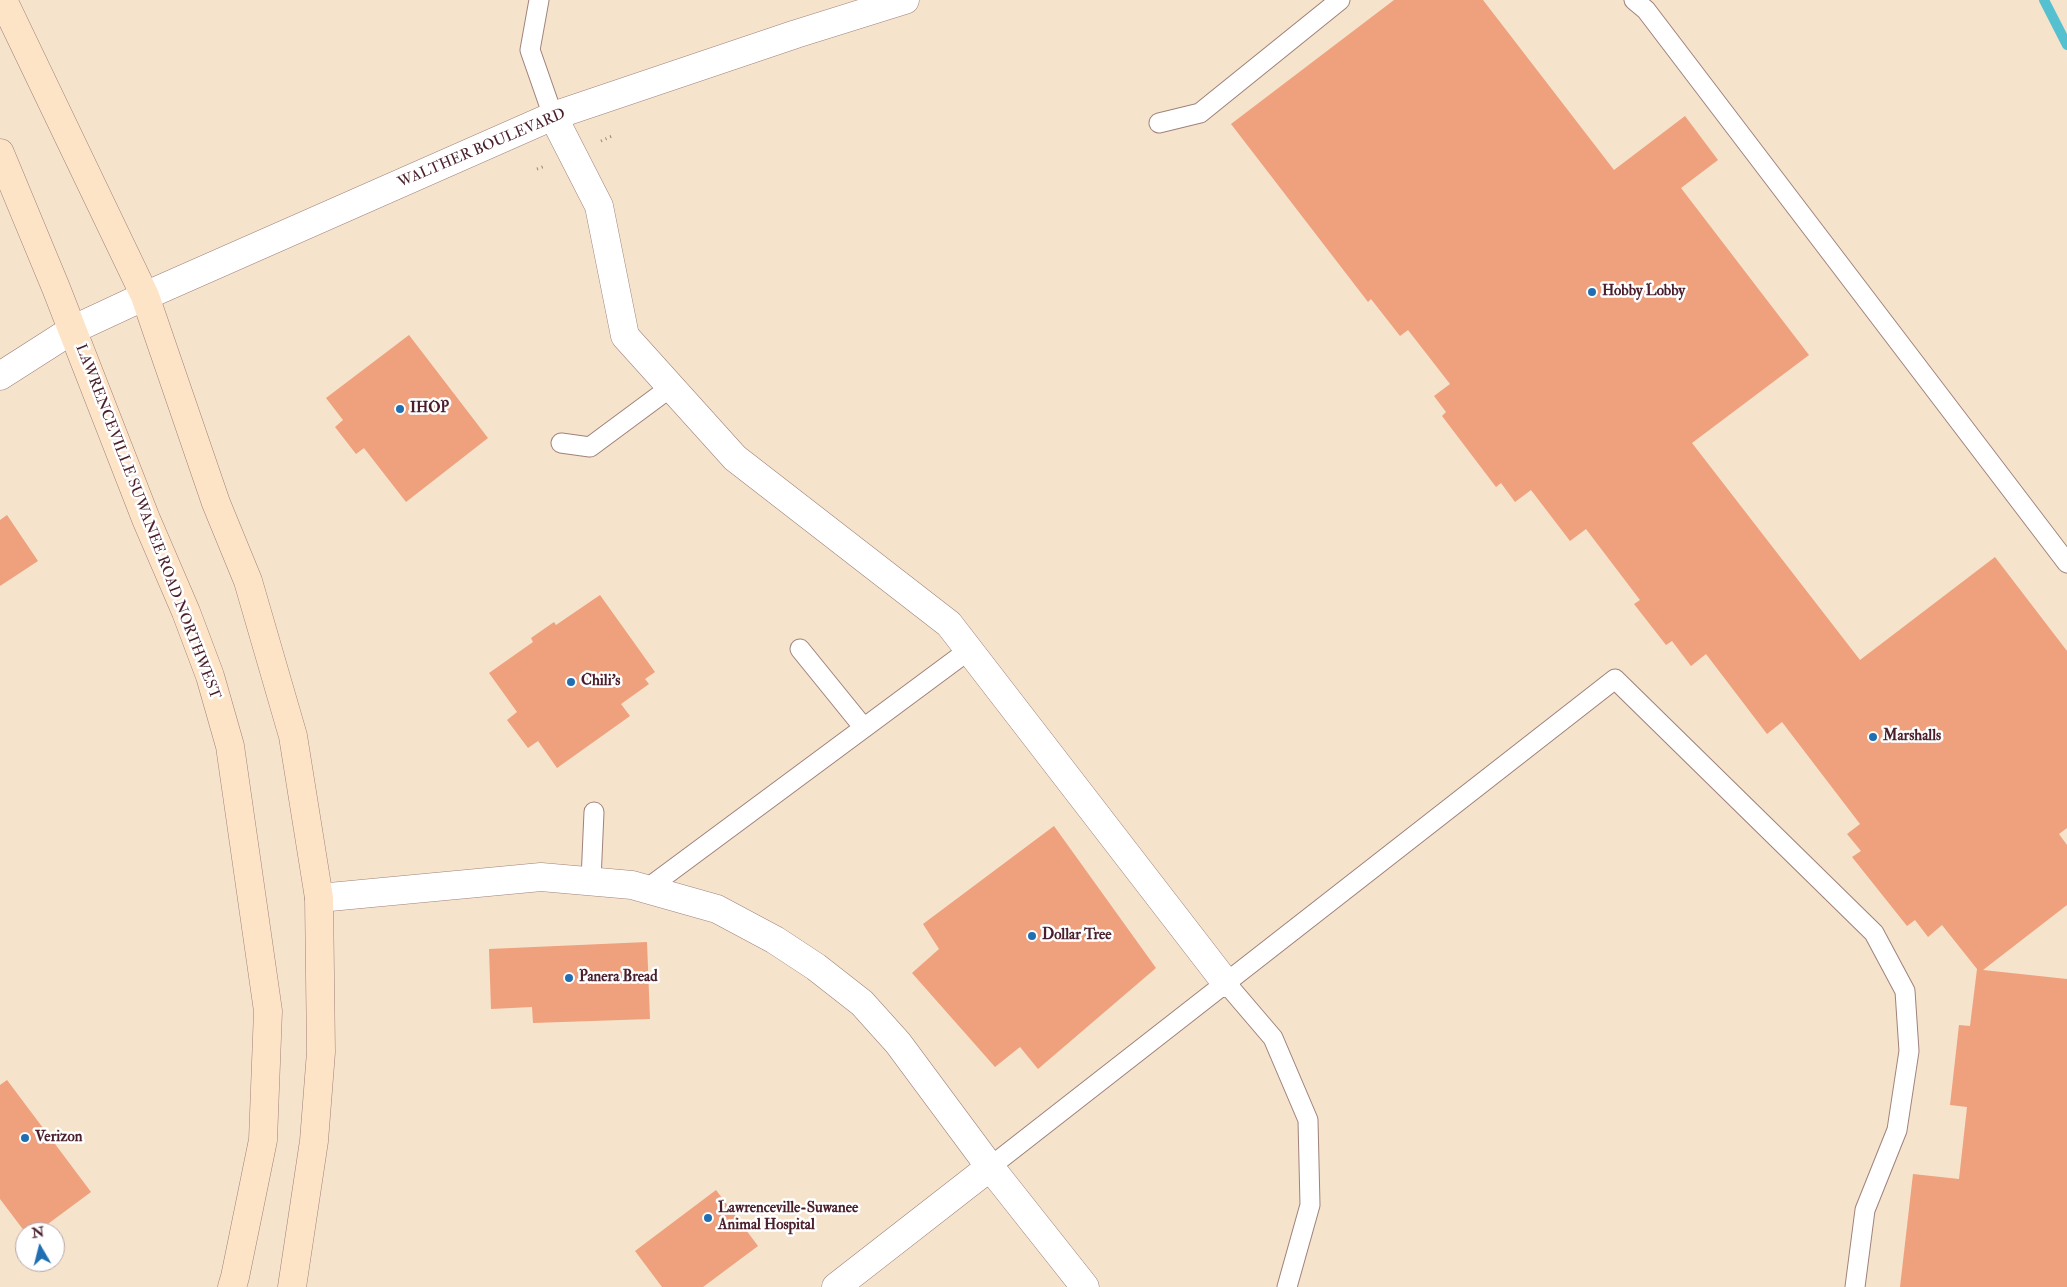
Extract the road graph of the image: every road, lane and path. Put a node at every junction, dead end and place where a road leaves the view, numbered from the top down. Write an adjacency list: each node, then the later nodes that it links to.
1 (3, 0): 9 (main road)
2 (539, 0): 6 (lane)
3 (905, 0): 6 (street, WALTHER BOULEVARD)
4 (1340, 0): 7 (lane)
5 (1634, 0): 14 (lane)
6 (553, 116): 9 (street, WALTHER BOULEVARD); 12 (street)
7 (1159, 123)
8 (0, 153): 10 (main road, LAWRENCEVILLE SUWANEE ROAD NORTHWEST)
9 (145, 296): 10 (street, WALTHER BOULEVARD); 21 (main road)
10 (72, 330): 11 (street, WALTHER BOULEVARD); 24 (main road, LAWRENCEVILLE SUWANEE ROAD NORTHWEST)
11 (0, 376)
12 (671, 387): 13 (lane); 16 (street)
13 (561, 443)
14 (2067, 563)
15 (800, 649): 17 (lane)
16 (969, 650): 17 (lane); 22 (street)
17 (864, 728): 20 (lane)
18 (594, 812): 19 (lane)
19 (592, 880): 20 (street); 21 (street)
20 (648, 888): 23 (street)
21 (319, 898): 25 (main road)
22 (1226, 983): 23 (lane); 28 (lane); 29 (lane)
23 (990, 1167): 26 (street); 27 (street)
24 (232, 1287)
25 (292, 1287)
26 (836, 1287)
27 (1085, 1287)
28 (1288, 1287)
29 (1855, 1287)

